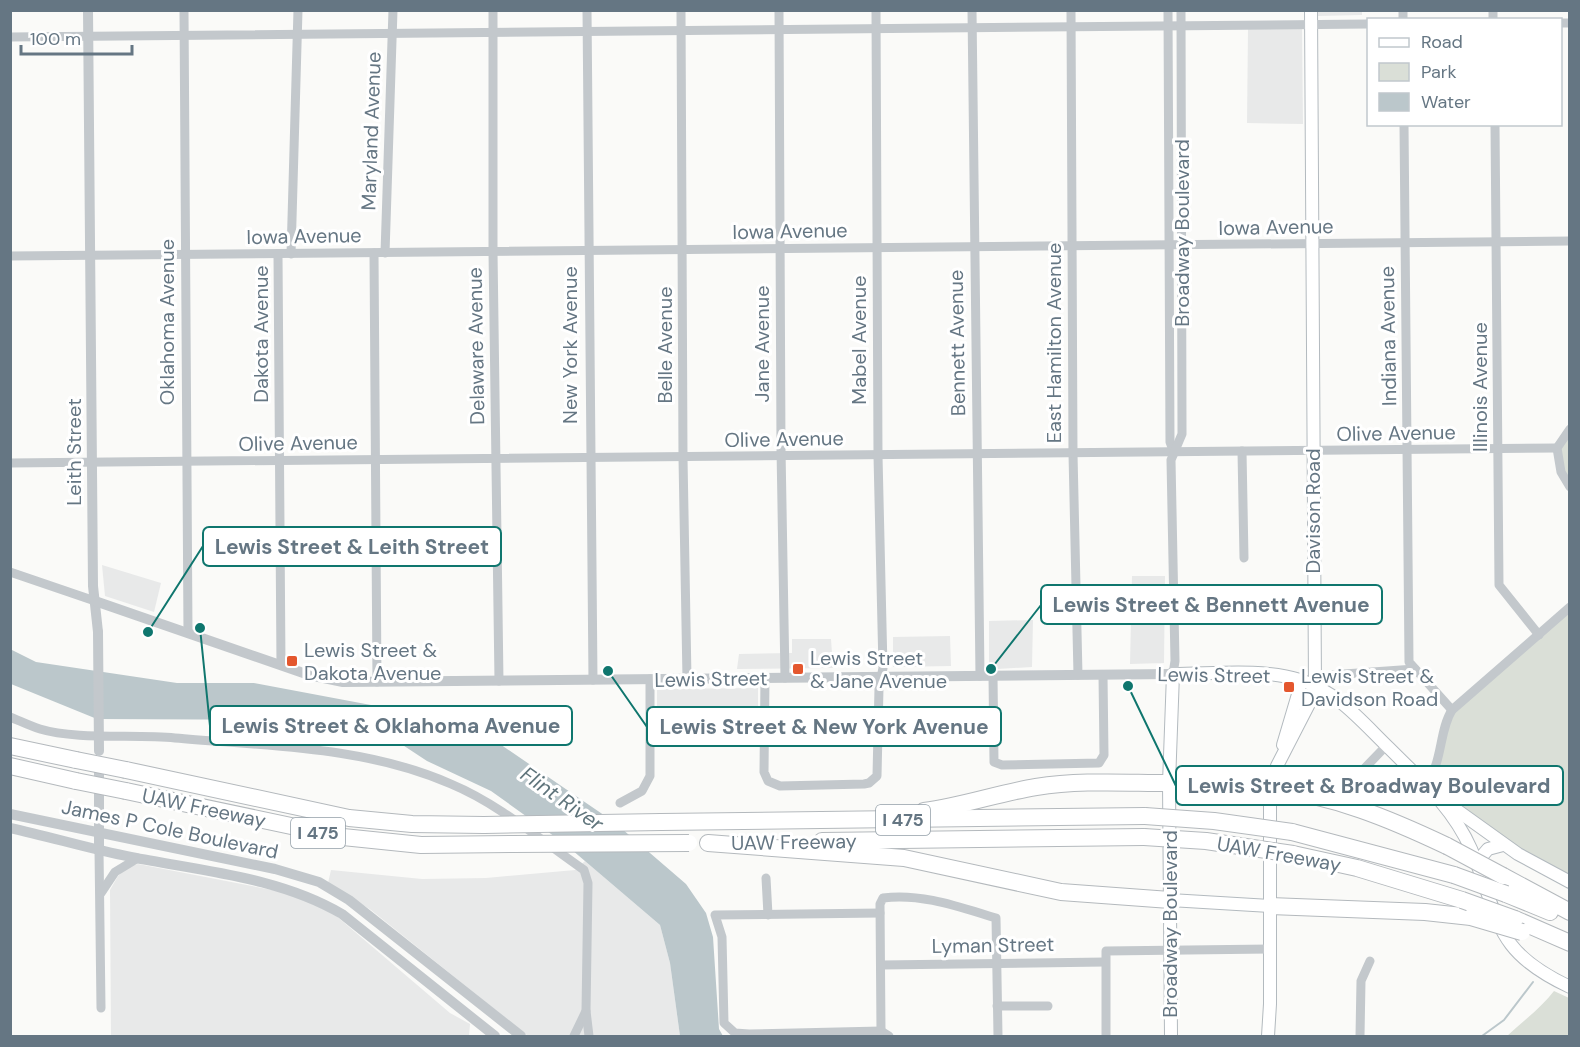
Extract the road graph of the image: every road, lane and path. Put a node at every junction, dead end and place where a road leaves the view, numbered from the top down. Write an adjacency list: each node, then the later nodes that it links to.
1 (88, 10): 28 (street, Leith Street)
2 (183, 10): 29 (street, Oklahoma Avenue)
3 (298, 10): 27 (street, Dakota Avenue)
4 (393, 10): 24 (street, Maryland Avenue)
5 (494, 10): 25 (street, Delaware Avenue)
6 (587, 10): 26 (street, New York Avenue)
7 (681, 10): 23 (street, Belle Avenue)
8 (779, 10): 21 (street, Jane Avenue)
9 (876, 10): 22 (street, Mabel Avenue)
10 (972, 10): 19 (street, Bennett Avenue)
11 (1071, 10): 20 (street, East Hamilton Avenue)
12 (1168, 10): 17 (street, Broadway Boulevard)
13 (1181, 10): 18 (street, Broadway Boulevard)
14 (1311, 10): 15 (main road, Davison Road)
15 (1311, 24): 16 (street); 18 (street); 35 (main road, Davison Road)
16 (1367, 24)
17 (1168, 25): 18 (street); 20 (street); 37 (street, Broadway Boulevard)
18 (1181, 25): 39 (street, Broadway Boulevard)
19 (973, 27): 20 (street); 22 (street); 41 (street, Bennett Avenue)
20 (1072, 27): 38 (street, East Hamilton Avenue)
21 (779, 28): 22 (street); 23 (street); 42 (street, Jane Avenue)
22 (876, 28): 40 (street, Mabel Avenue)
23 (681, 30): 26 (street); 43 (street, Belle Avenue)
24 (392, 31): 25 (street); 27 (street); 47 (street, Maryland Avenue)
25 (494, 31): 26 (street); 44 (street, Delaware Avenue)
26 (587, 31): 45 (street, New York Avenue)
27 (297, 34): 29 (street); 48 (street, Dakota Avenue)
28 (88, 36): 29 (street); 30 (street); 49 (street, Leith Street)
29 (184, 36): 50 (street, Oklahoma Avenue)
30 (10, 37)
31 (1404, 126): 36 (street, Indiana Avenue)
32 (1495, 126): 34 (street, Illinois Avenue)
33 (1569, 242): 34 (street, Iowa Avenue)
34 (1497, 243): 36 (street, Iowa Avenue); 58 (street, Illinois Avenue)
35 (1312, 244): 36 (street, Iowa Avenue); 39 (street, Iowa Avenue); 60 (main road, Davison Road)
36 (1405, 244): 57 (street, Indiana Avenue)
37 (1169, 245): 38 (street, Iowa Avenue); 39 (street, Iowa Avenue); 53 (street, Broadway Boulevard)
38 (1072, 246): 41 (street, Iowa Avenue); 62 (street, East Hamilton Avenue)
39 (1182, 246): 54 (street, Broadway Boulevard)
40 (876, 248): 41 (street, Iowa Avenue); 42 (street, Iowa Avenue); 64 (street, Mabel Avenue)
41 (974, 248): 63 (street, Bennett Avenue)
42 (780, 249): 43 (street, Iowa Avenue); 65 (street, Jane Avenue)
43 (683, 251): 45 (street, Iowa Avenue); 67 (street, Belle Avenue)
44 (493, 252): 45 (street, Iowa Avenue); 47 (street, Iowa Avenue); 68 (street, Delaware Avenue)
45 (588, 252): 66 (street, New York Avenue)
46 (374, 253): 47 (street, Iowa Avenue); 48 (street, Iowa Avenue); 69 (street)
47 (385, 253)
48 (291, 254): 51 (street, Iowa Avenue)
49 (90, 255): 50 (street, Iowa Avenue); 52 (street, Iowa Avenue); 71 (street, Leith Street)
50 (184, 255): 51 (street, Iowa Avenue); 72 (street, Oklahoma Avenue)
51 (278, 255): 70 (street, Dakota Avenue)
52 (10, 256)
53 (1170, 351): 54 (street); 61 (street, Broadway Boulevard)
54 (1183, 351): 61 (street, Broadway Boulevard)
55 (1569, 429): 56 (street)
56 (1557, 448): 58 (street, Olive Avenue); 74 (street)
57 (1407, 450): 58 (street, Olive Avenue); 60 (street, Olive Avenue); 82 (street, Indiana Avenue)
58 (1498, 450): 80 (street, Illinois Avenue)
59 (1242, 451): 60 (street, Olive Avenue); 61 (street, Olive Avenue); 75 (street)
60 (1313, 452): 97 (main road, Davison Road)
61 (1174, 453): 62 (street, Olive Avenue); 83 (street, Broadway Boulevard)
62 (1073, 454): 63 (street, Olive Avenue); 84 (street, East Hamilton Avenue)
63 (976, 455): 64 (street, Olive Avenue); 86 (street, Bennett Avenue)
64 (878, 456): 65 (street, Olive Avenue); 88 (street, Mabel Avenue)
65 (781, 457): 67 (street, Olive Avenue); 90 (street, Jane Avenue)
66 (589, 458): 67 (street, Olive Avenue); 68 (street, Olive Avenue); 93 (street, New York Avenue)
67 (683, 458): 92 (street, Belle Avenue)
68 (495, 459): 69 (street, Olive Avenue); 95 (street, Delaware Avenue)
69 (374, 460): 70 (street, Olive Avenue); 96 (street)
70 (280, 461): 72 (street, Olive Avenue); 81 (street, Dakota Avenue)
71 (92, 462): 72 (street, Olive Avenue); 73 (street, Olive Avenue); 77 (street, Leith Street)
72 (186, 462): 79 (street, Oklahoma Avenue)
73 (10, 463)
74 (1569, 487)
75 (1244, 558)
76 (10, 572): 77 (street, Lewis Street)
77 (95, 601): 79 (street, Lewis Street); 113 (street, Leith Street, bridge)
78 (1569, 608): 80 (street)
79 (188, 633): 81 (street, Lewis Street)
80 (1539, 635): 98 (street)
81 (281, 665): 96 (street, Lewis Street)
82 (1415, 669): 97 (street); 98 (street, Indiana Avenue)
83 (1173, 674): 85 (street, Lewis Street); 94 (main road, Lewis Street); 105 (main road, Broadway Boulevard)
84 (1078, 675): 85 (street, Lewis Street); 87 (street, Lewis Street)
85 (1104, 675): 87 (street)
86 (980, 676): 87 (street, Lewis Street); 88 (street, Lewis Street)
87 (993, 676)
88 (881, 677): 89 (street, Mabel Avenue); 90 (street, Lewis Street)
89 (765, 678): 90 (street, Lewis Street); 92 (street, Lewis Street)
90 (785, 678)
91 (650, 679): 92 (street, Lewis Street); 93 (street, Lewis Street); 108 (street)
92 (687, 679)
93 (593, 680): 95 (street, Lewis Street)
94 (1299, 680): 97 (main road, Lewis Street); 103 (main road)
95 (499, 681): 96 (street, Lewis Street)
96 (377, 682)
97 (1315, 686): 101 (main road, Lewis Street); 103 (main road, Davison Road)
98 (1452, 710): 106 (street)
99 (10, 717): 140 (street)
100 (10, 746): 111 (highway, UAW Freeway / I 475, bridge)
101 (1386, 746): 104 (street); 106 (main road, Lewis Street)
102 (10, 766): 114 (highway, UAW Freeway / I 475, bridge)
103 (1277, 766): 107 (main road, Davison Road)
104 (1360, 773)
105 (1169, 783): 107 (main road); 111 (highway); 122 (main road, Broadway Boulevard)
106 (1425, 784): 109 (main road, Lewis Street)
107 (1270, 789): 123 (main road, Davison Road); 124 (highway, bridge)
108 (620, 802)
109 (1445, 805): 115 (main road); 118 (main road)
110 (10, 814): 113 (street, James P Cole Boulevard)
111 (853, 820): 127 (highway, UAW Freeway / I 475, bridge)
112 (10, 828): 116 (street, James P Cole Boulevard)
113 (98, 832): 116 (street, Leith Street); 143 (street, James P Cole Boulevard)
114 (708, 843): 122 (highway); 128 (highway, UAW Freeway / I 475, bridge)
115 (1503, 845): 118 (main road); 120 (main road)
116 (99, 850): 117 (street, James P Cole Boulevard); 121 (street, Leith Street)
117 (138, 858): 121 (street); 142 (street, James P Cole Boulevard)
118 (1476, 863): 136 (main road)
119 (766, 878): 126 (street)
120 (1569, 882)
121 (101, 893): 139 (street, Leith Street)
122 (1170, 900): 123 (main road); 131 (main road, Broadway Boulevard)
123 (1270, 906): 128 (highway, bridge); 130 (main road, Davison Road)
124 (1569, 912)
125 (880, 914): 126 (street); 134 (street); 135 (street)
126 (768, 915): 141 (street)
127 (1569, 921)
128 (1518, 925): 129 (highway, UAW Freeway / I 475)
129 (1569, 945)
130 (1270, 949): 131 (street); 149 (main road, Davison Road)
131 (1170, 951): 133 (street); 148 (main road, Broadway Boulevard)
132 (1370, 961): 150 (street)
133 (1105, 962): 134 (street, Lyman Street); 147 (street)
134 (996, 963): 135 (street, Lyman Street); 137 (street)
135 (881, 965): 141 (street)
136 (1569, 987)
137 (997, 1006): 138 (street); 146 (street)
138 (1048, 1006)
139 (101, 1008)
140 (586, 1011): 144 (street); 145 (street)
141 (885, 1034)
142 (495, 1036)
143 (521, 1036)
144 (574, 1036)
145 (589, 1036)
146 (998, 1036)
147 (1106, 1036)
148 (1171, 1036)
149 (1268, 1036)
150 (1360, 1036)

